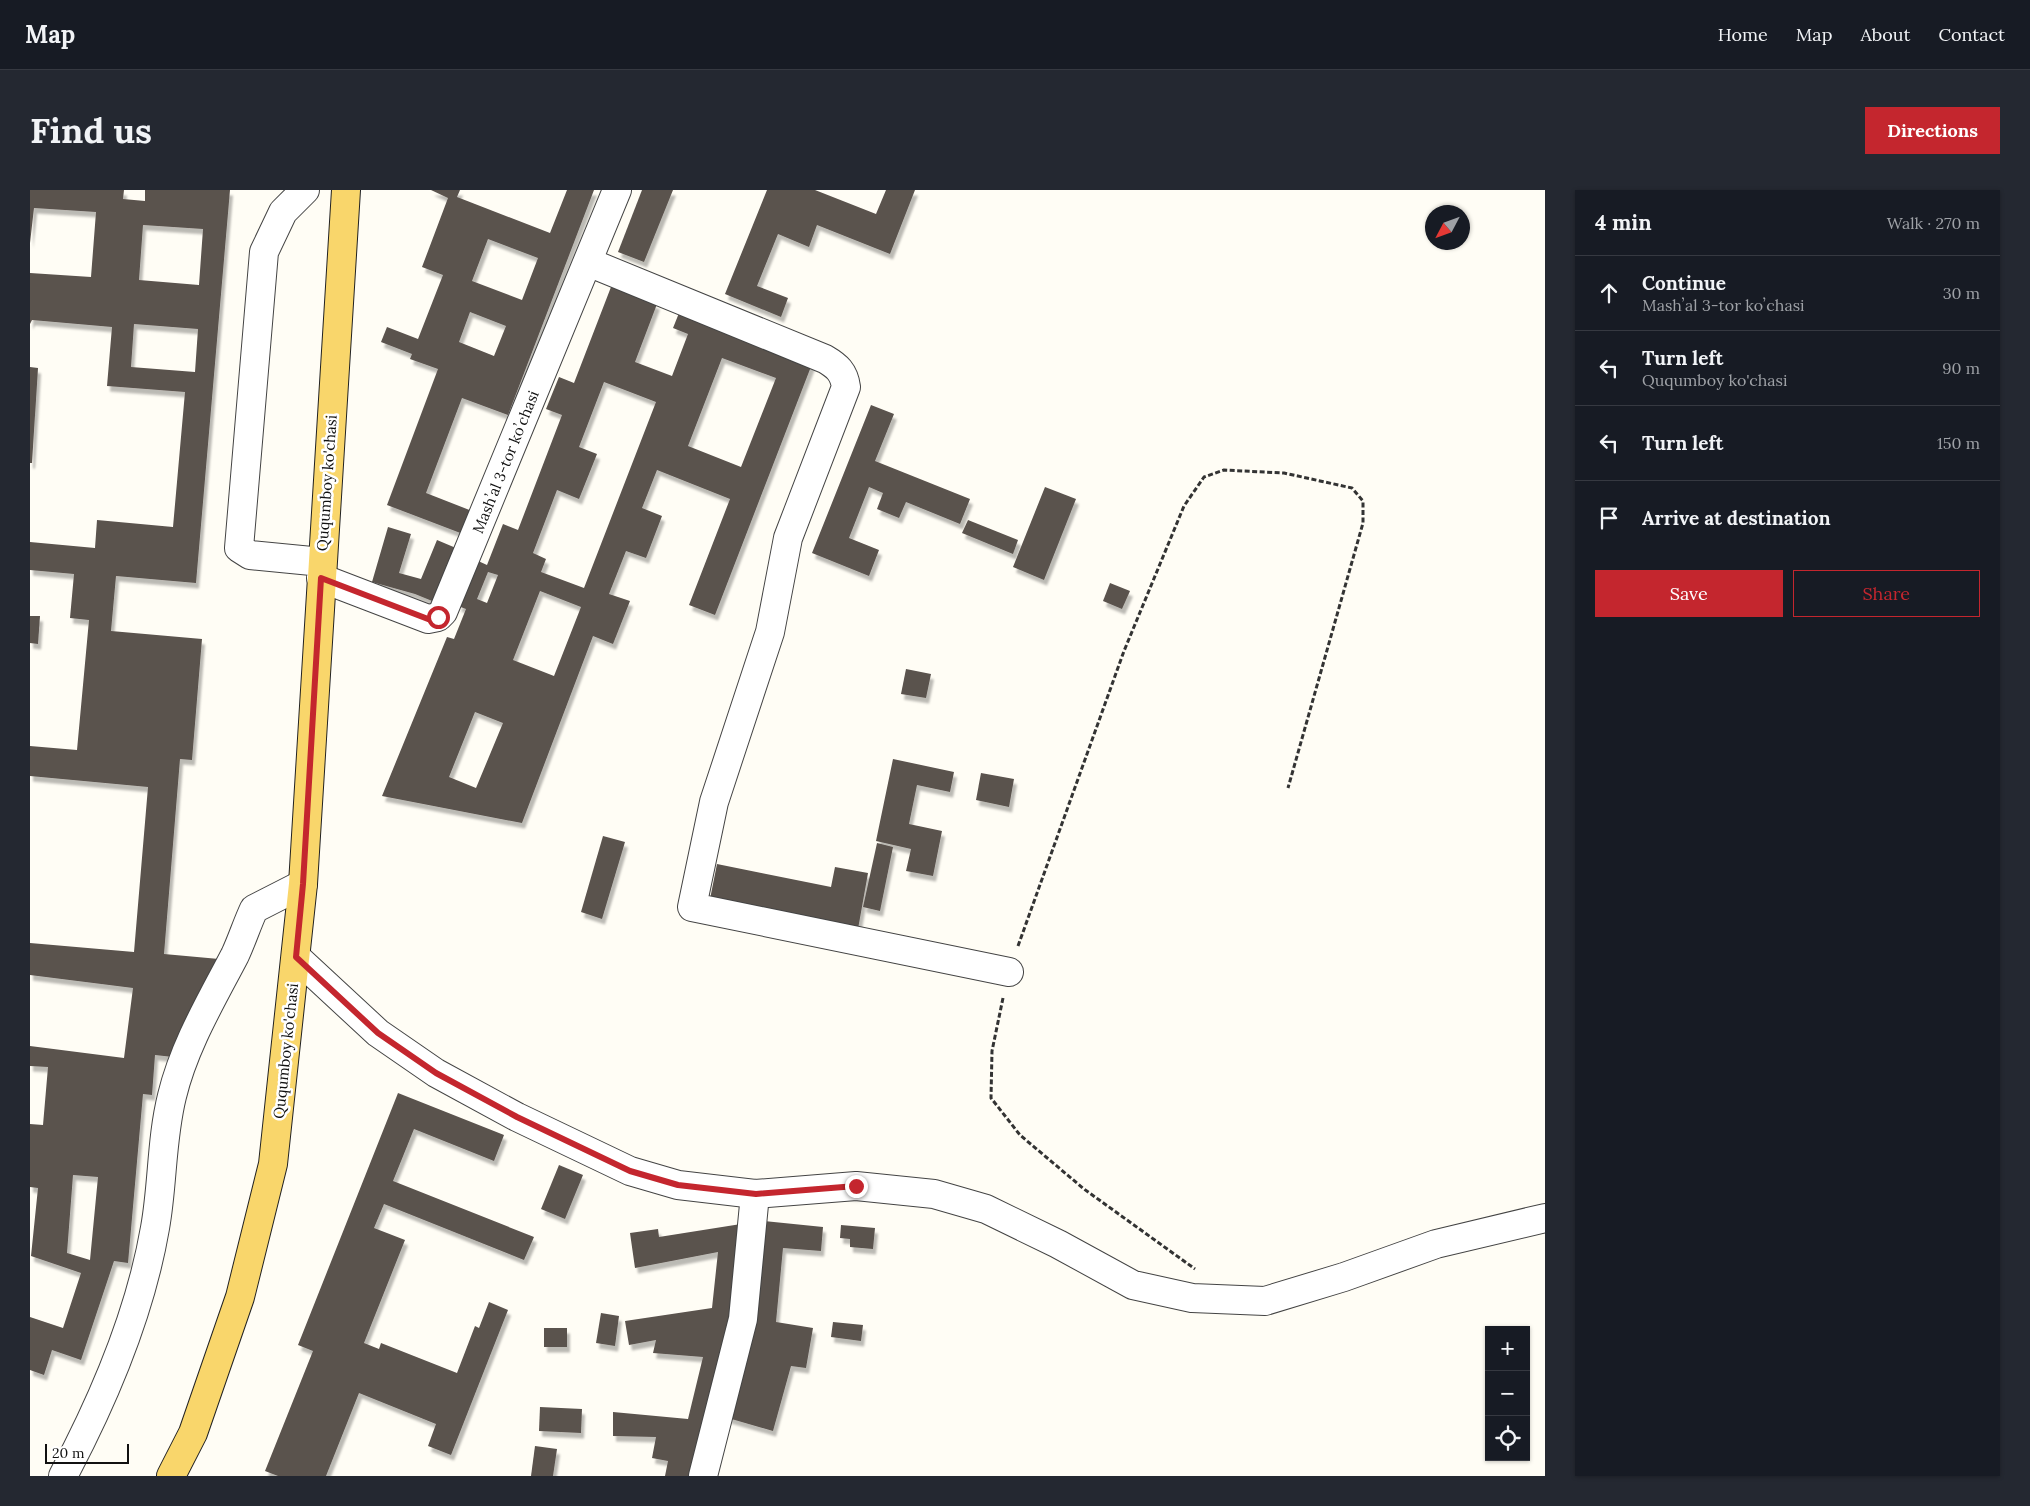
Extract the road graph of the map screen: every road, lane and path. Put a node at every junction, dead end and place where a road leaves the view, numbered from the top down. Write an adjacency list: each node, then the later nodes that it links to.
1 (305, 190): 5 (street, Mashʼal 3-tor koʼchasi)
2 (346, 190): 5 (main road, Ququmboy ko'chasi)
3 (617, 190): 4 (street, Mashʼal 3-tor koʼchasi)
4 (588, 262): 5 (street, Mashʼal 3-tor koʼchasi); 9 (street)
5 (322, 570): 7 (main road, Ququmboy ko'chasi)
6 (1288, 788): 9 (path)
7 (303, 884): 8 (main road, Ququmboy ko'chasi); 13 (street)
8 (296, 957): 10 (street); 14 (main road, Ququmboy ko'chasi)
9 (1009, 972): 12 (path)
10 (756, 1194): 11 (street); 15 (street)
11 (1545, 1218)
12 (1199, 1272)
13 (63, 1476)
14 (171, 1476)
15 (703, 1476)

